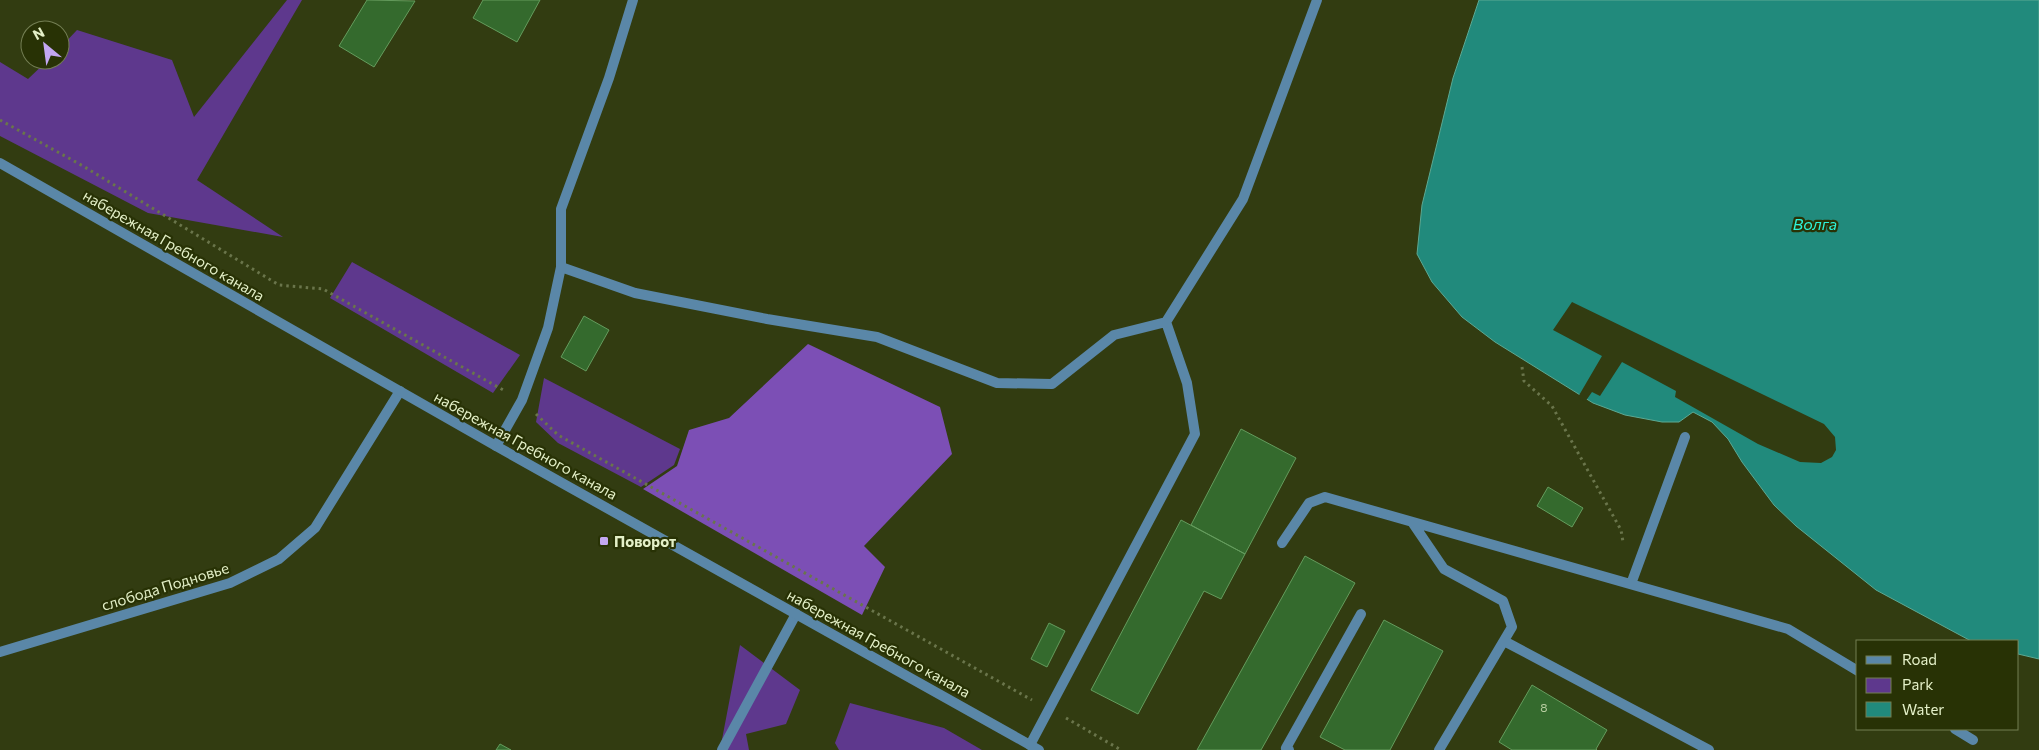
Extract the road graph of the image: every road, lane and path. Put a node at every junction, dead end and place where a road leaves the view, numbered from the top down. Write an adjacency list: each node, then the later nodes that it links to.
1 (633, 0): 5 (street)
2 (1317, 0): 6 (street)
3 (0, 120): 9 (path)
4 (0, 164): 8 (street, набережная Гребного канала)
5 (561, 267): 6 (street); 9 (street)
6 (1166, 322): 21 (street)
7 (1522, 367): 14 (path)
8 (400, 391): 11 (street, набережная Гребного канала); 19 (street, слобода Подновье)
9 (522, 400): 11 (street); 21 (path)
10 (1685, 437): 15 (street)
11 (496, 446): 16 (street, набережная Гребного канала)
12 (1412, 522): 13 (street); 15 (street); 18 (street)
13 (1282, 543)
14 (1624, 548)
15 (1631, 584): 20 (street)
16 (796, 614): 24 (street, набережная Гребного канала); 25 (street)
17 (1361, 614): 27 (street)
18 (1504, 641): 28 (street); 29 (street)
19 (0, 652)
20 (1856, 670)
21 (1048, 708): 24 (street); 26 (path)
22 (1957, 730): 23 (street)
23 (1973, 740)
24 (1034, 747)
25 (722, 750)
26 (1121, 750)
27 (1289, 750)
28 (1439, 750)
29 (1709, 750)

